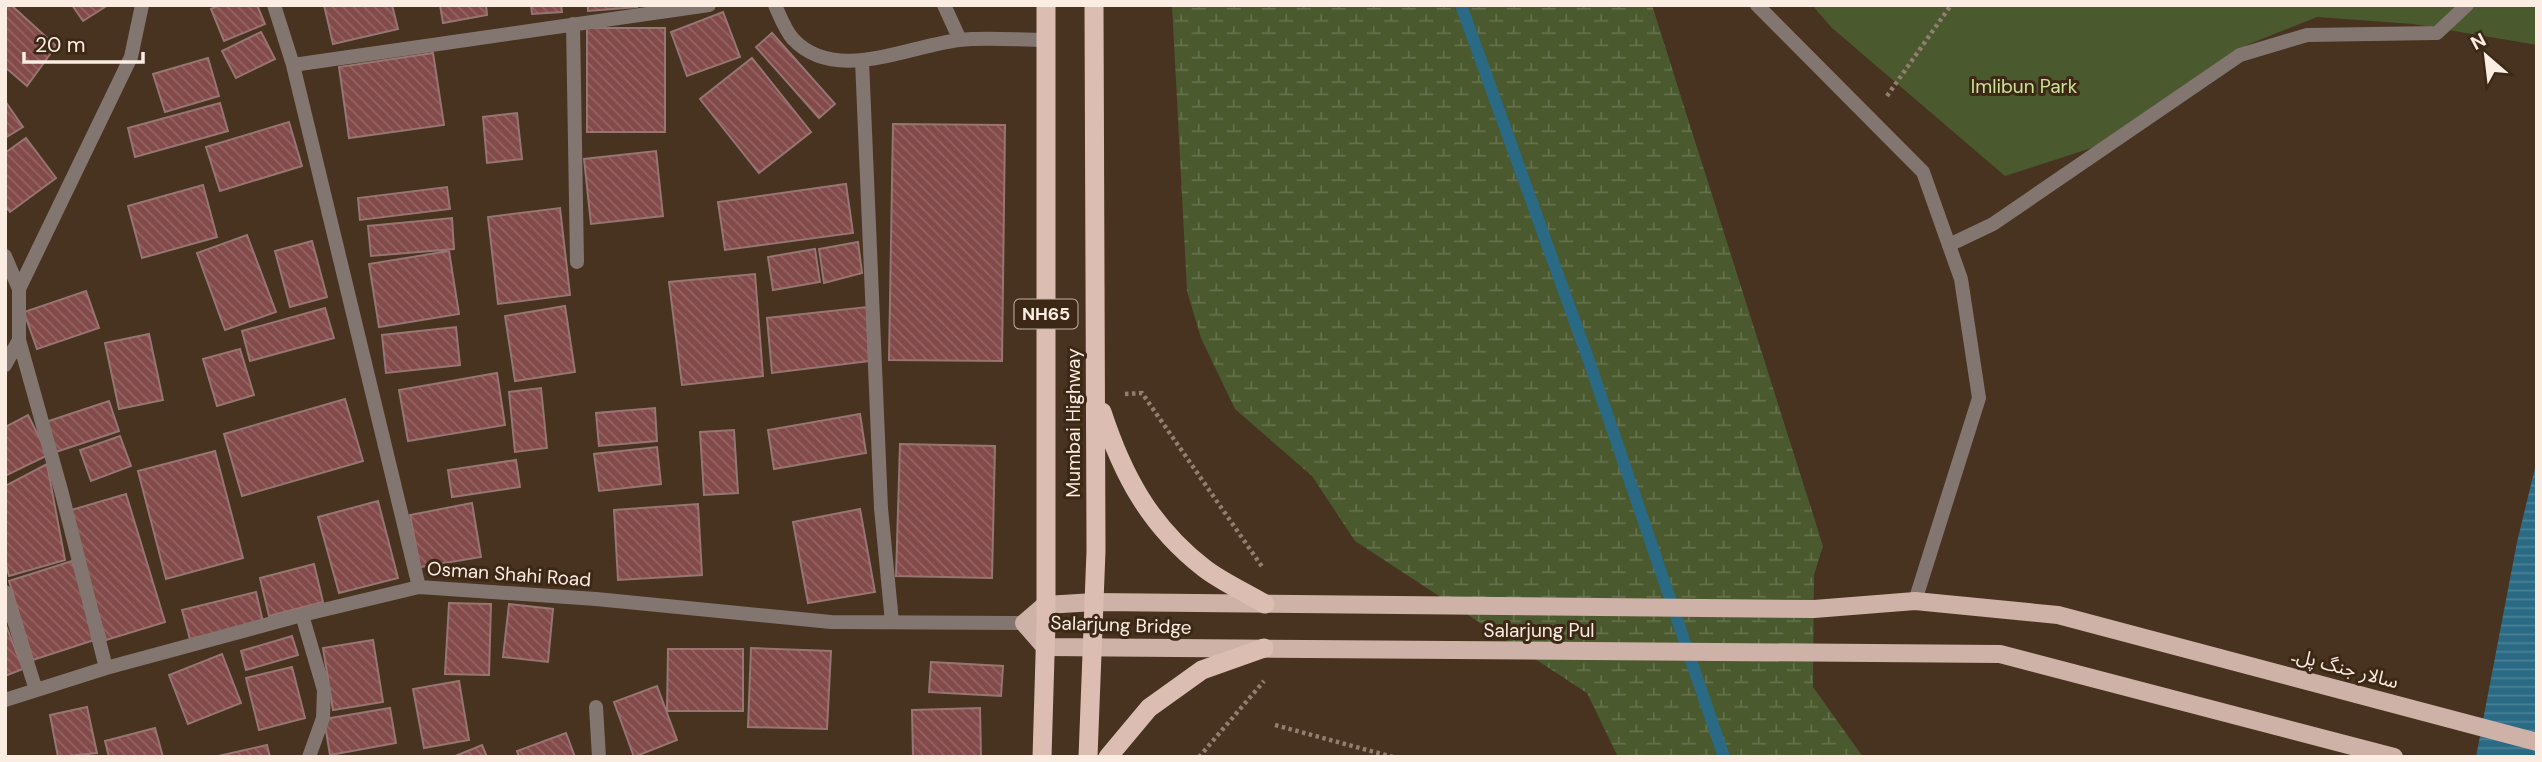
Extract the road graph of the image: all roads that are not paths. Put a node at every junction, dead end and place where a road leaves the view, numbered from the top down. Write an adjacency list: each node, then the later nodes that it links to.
1 (142, 5): 18 (street)
2 (274, 5): 14 (street)
3 (709, 5): 10 (street)
4 (775, 5): 13 (street)
5 (944, 5): 11 (street)
6 (1046, 5): 12 (highway, Mumbai Highway / NH65)
7 (1094, 5): 21 (highway, Mumbai Highway / NH65)
8 (1757, 5): 15 (street)
9 (2467, 5): 15 (street)
10 (573, 24): 14 (street); 17 (street)
11 (960, 40): 12 (street); 13 (street)
12 (1046, 40): 27 (highway, Mumbai Highway / NH65)
13 (862, 60): 29 (street)
14 (293, 65): 22 (street)
15 (1949, 245): 24 (street)
16 (5, 256): 18 (street)
17 (577, 262)
18 (19, 289): 19 (street)
19 (19, 340): 20 (street); 34 (street)
20 (5, 365)
21 (1096, 394): 25 (highway, Mumbai Highway / NH65); 26 (highway)
22 (419, 587): 28 (street, Osman Shahi Road); 29 (street, Osman Shahi Road)
23 (5, 592): 35 (street)
24 (1915, 601): 26 (main road, Salarjung Pul); 38 (main road, سالار جنگ پل۔)
25 (1095, 602): 26 (main road, Salarjung Bridge); 27 (main road, Salarjung Bridge); 32 (highway, Mumbai Highway / NH65)
26 (1265, 604)
27 (1045, 605): 30 (main road, Salarjung Bridge); 31 (highway, Mumbai Highway / NH65)
28 (302, 615): 34 (street, Osman Shahi Road); 39 (street)
29 (892, 622): 30 (street, Osman Shahi Road)
30 (1024, 623): 31 (main road, Salarjung Bridge)
31 (1045, 647): 32 (main road, Salarjung Bridge); 41 (highway, Mumbai Highway / NH65)
32 (1092, 648): 33 (main road, Salarjung Bridge); 42 (highway, Mumbai Highway / NH65)
33 (1264, 648): 43 (highway); 44 (main road, Salarjung Pul)
34 (106, 668): 35 (street, Osman Shahi Road)
35 (36, 690): 36 (street, Osman Shahi Road)
36 (5, 700)
37 (596, 707): 40 (street)
38 (2537, 742)
39 (309, 757)
40 (599, 757)
41 (1042, 757)
42 (1088, 757)
43 (1108, 757)
44 (2395, 757)

